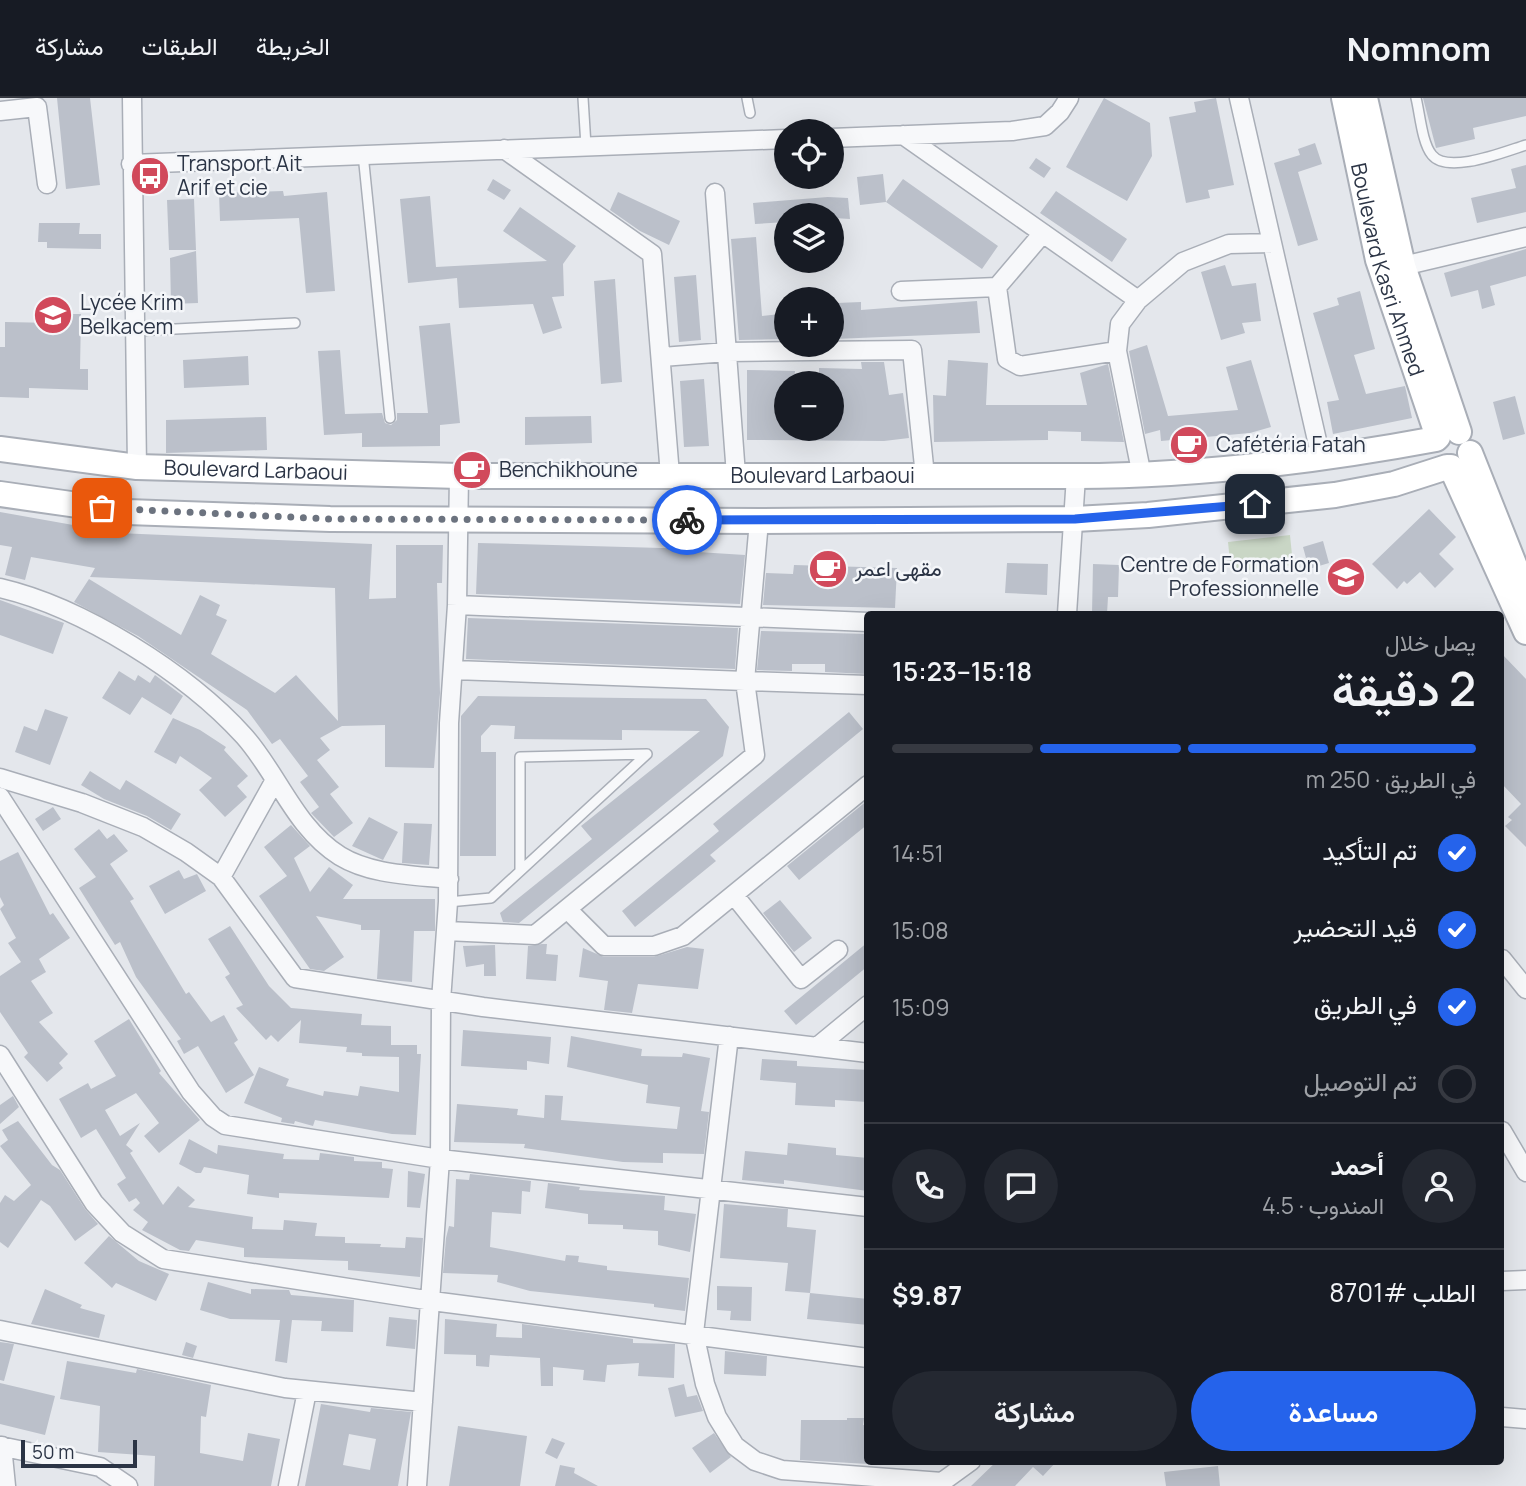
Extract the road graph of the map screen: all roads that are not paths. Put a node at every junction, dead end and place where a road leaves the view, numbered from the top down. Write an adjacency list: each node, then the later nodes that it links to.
1 (132, 98): 18 (street)
2 (583, 98): 15 (lane)
3 (747, 98): 10 (lane)
4 (1069, 98): 11 (street)
5 (1239, 98): 23 (street)
6 (1344, 98): 35 (main road, Boulevard Kasri Ahmed)
7 (1365, 98): 24 (main road, Boulevard Kasri Ahmed)
8 (1416, 98): 14 (lane)
9 (0, 111): 19 (street)
10 (750, 113)
11 (904, 135): 12 (street); 21 (street)
12 (844, 137)
13 (774, 139): 15 (street)
14 (1526, 145)
15 (586, 146): 16 (street)
16 (504, 149): 17 (street); 32 (street)
17 (363, 154): 18 (street); 33 (lane)
18 (131, 164): 29 (street)
19 (47, 184)
20 (715, 193): 30 (street)
21 (1042, 233): 25 (street); 27 (street)
22 (1526, 237): 24 (street)
23 (1272, 243): 27 (street); 36 (street)
24 (1403, 266): 35 (main road, Boulevard Kasri Ahmed)
25 (998, 287): 26 (street); 31 (street)
26 (901, 291)
27 (1138, 300): 31 (street)
28 (295, 323): 29 (lane)
29 (135, 331): 37 (street)
30 (727, 352): 32 (street); 39 (street); 41 (street)
31 (1117, 352): 42 (street)
32 (662, 357): 38 (street)
33 (390, 418)
34 (0, 449): 37 (main road, Boulevard Larbaoui)
35 (1450, 449): 36 (main road, Boulevard Larbaoui); 46 (main road); 49 (main road, Boulevard Kasri Ahmed); 54 (main road, Boulevard Kasri Ahmed)
36 (1321, 458): 42 (main road, Boulevard Larbaoui)
37 (137, 467): 40 (main road, Boulevard Larbaoui)
38 (670, 475): 39 (main road, Boulevard Larbaoui); 40 (main road, Boulevard Larbaoui)
39 (736, 475): 41 (main road, Boulevard Larbaoui)
40 (459, 476): 45 (street)
41 (925, 476): 43 (main road, Boulevard Larbaoui)
42 (1142, 476): 43 (main road, Boulevard Larbaoui)
43 (1076, 477): 46 (street)
44 (0, 494): 45 (main road)
45 (460, 519): 47 (main road); 50 (street)
46 (1075, 519): 47 (main road); 51 (street)
47 (759, 521): 52 (street)
48 (0, 588): 59 (street)
49 (1526, 594)
50 (457, 605): 52 (street); 55 (street)
51 (1067, 611)
52 (751, 618): 53 (street); 56 (street)
53 (864, 622)
54 (1526, 632)
55 (454, 670): 56 (street); 64 (street)
56 (745, 681): 57 (street); 67 (street)
57 (864, 685)
58 (0, 778): 63 (street)
59 (275, 780): 63 (street); 64 (street)
60 (864, 788): 65 (street)
61 (0, 797): 79 (street)
62 (520, 871): 62 (lane); 66 (lane)
63 (221, 877): 72 (street)
64 (449, 879): 66 (street)
65 (734, 895): 67 (street); 69 (street)
66 (448, 902): 68 (street)
67 (566, 909): 68 (street)
68 (446, 931): 72 (street)
69 (838, 950)
70 (1504, 962): 71 (street)
71 (1526, 989)
72 (441, 1001): 74 (street); 79 (street)
73 (864, 1008): 75 (street)
74 (729, 1037): 75 (street); 81 (street)
75 (817, 1047): 76 (street)
76 (864, 1053)
77 (0, 1055): 85 (street)
78 (1505, 1139): 80 (street)
79 (440, 1159): 81 (street); 85 (street)
80 (1526, 1172)
81 (712, 1190): 82 (street); 87 (street)
82 (864, 1207)
83 (1526, 1280): 84 (street)
84 (1504, 1281)
85 (432, 1301): 87 (street); 90 (street)
86 (0, 1331): 89 (street)
87 (694, 1333): 88 (street); 94 (street)
88 (864, 1357)
89 (307, 1391): 90 (street); 97 (street)
90 (424, 1402): 98 (street)
91 (1504, 1417): 92 (street)
92 (1526, 1419)
93 (1, 1446): 95 (street); 96 (street)
94 (965, 1465)
95 (6, 1486)
96 (128, 1486)
97 (288, 1486)
98 (417, 1486)

